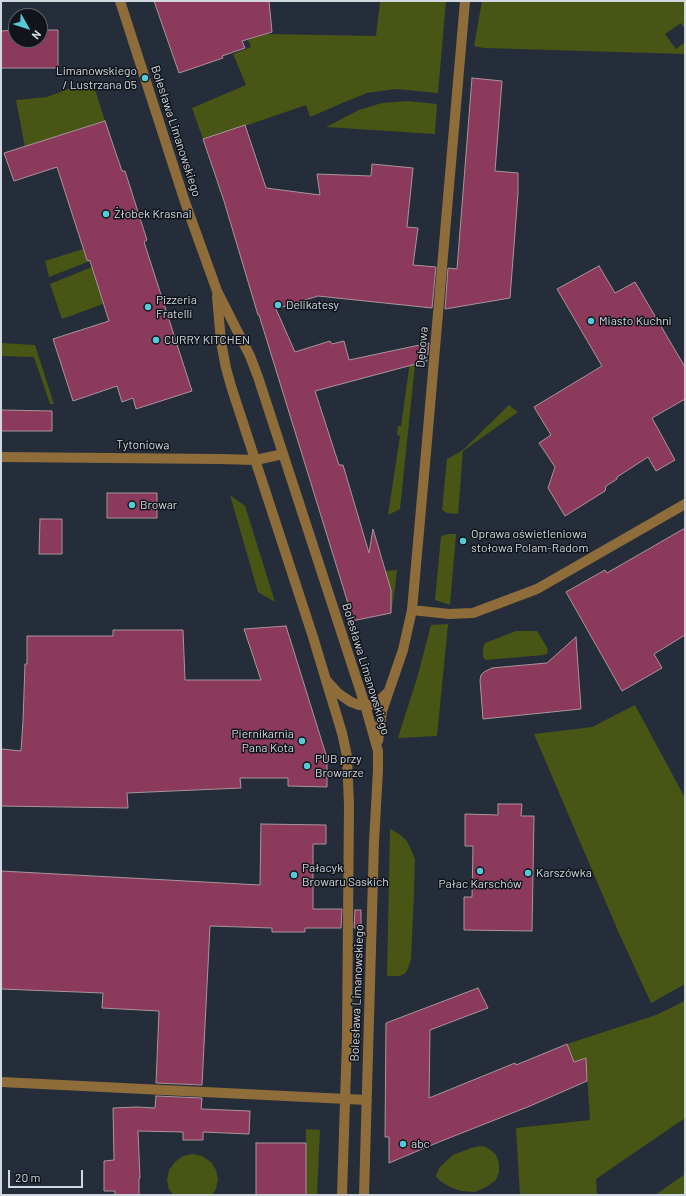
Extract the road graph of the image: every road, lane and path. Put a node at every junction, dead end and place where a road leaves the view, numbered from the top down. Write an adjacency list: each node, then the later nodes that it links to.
1 (120, 1): 3 (street, Bolesława Limanowskiego)
2 (465, 1): 8 (street, Dębowa)
3 (217, 291): 4 (street, Bolesława Limanowskiego); 6 (street, Bolesława Limanowskiego)
4 (283, 454): 6 (street, Tytoniowa); 11 (street, Bolesława Limanowskiego)
5 (1, 457): 6 (street, Tytoniowa)
6 (256, 460): 9 (street, Bolesława Limanowskiego)
7 (685, 504): 8 (street)
8 (412, 610): 10 (street, Dębowa)
9 (325, 679): 11 (street); 14 (street, Bolesława Limanowskiego)
10 (389, 692): 11 (street); 12 (street, Dębowa)
11 (365, 705): 12 (street, Bolesława Limanowskiego)
12 (378, 751): 15 (street, Bolesława Limanowskiego)
13 (1, 1082): 14 (street)
14 (345, 1098): 15 (street); 16 (street, Bolesława Limanowskiego)
15 (367, 1100): 17 (street, Bolesława Limanowskiego)
16 (342, 1195)
17 (364, 1195)

